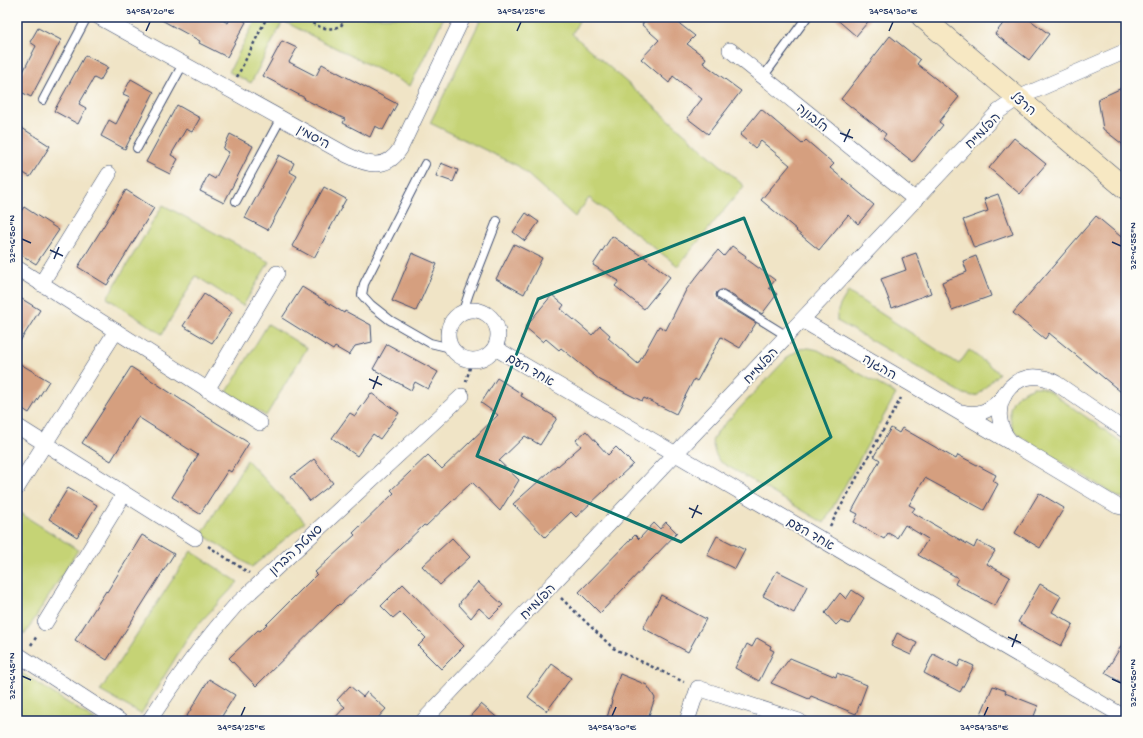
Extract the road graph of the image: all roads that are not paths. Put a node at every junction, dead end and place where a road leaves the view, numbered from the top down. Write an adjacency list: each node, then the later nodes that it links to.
1 (87, 17): 11 (lane)
2 (99, 17): 8 (street, היסמין)
3 (463, 17): 12 (street, היסמין)
4 (807, 17): 9 (lane)
5 (922, 17): 10 (street, הרצל)
6 (730, 50): 9 (street, הלבונה)
7 (1126, 51): 10 (street, הפלמ"ח)
8 (183, 64): 12 (street, היסמין); 13 (lane)
9 (763, 77): 17 (street, הלבונה)
10 (1018, 98): 16 (street, הרצל); 17 (street, הפלמ"ח)
11 (43, 100)
12 (280, 118): 18 (lane)
13 (137, 148)
14 (425, 164): 28 (lane)
15 (110, 174): 22 (street)
16 (1126, 190)
17 (916, 200): 25 (street, הפלמ"ח)
18 (236, 201)
19 (497, 221): 24 (lane)
20 (17, 268): 22 (street)
21 (276, 272): 30 (street)
22 (41, 284): 26 (street)
23 (721, 295): 27 (lane)
24 (463, 311): 28 (street); 29 (street)
25 (802, 320): 27 (street, הפלמ"ח); 33 (street, ההגנה)
26 (116, 331): 30 (street); 37 (street)
27 (787, 336): 39 (street, הפלמ"ח)
28 (451, 348): 29 (street)
29 (495, 348): 39 (street, אחד העם)
30 (207, 390): 34 (street)
31 (1005, 395): 33 (street, ההגנה); 36 (street, ההגנה); 38 (street, ההגנה)
32 (462, 396): 48 (street, סמטת הברון)
33 (957, 411): 38 (street, ההגנה)
34 (260, 423)
35 (17, 426): 37 (street)
36 (1126, 431)
37 (45, 444): 40 (street); 41 (street)
38 (1017, 446): 42 (street, ההגנה)
39 (676, 454): 46 (street, אחד העם); 49 (street, הפלמ"ח)
40 (17, 488)
41 (124, 494): 43 (street); 44 (street)
42 (1126, 508)
43 (195, 538)
44 (45, 623)
45 (20, 656): 47 (street)
46 (1125, 716)
47 (120, 721)
48 (149, 721)
49 (423, 721)
50 (688, 721): 51 (street)
51 (799, 721)

